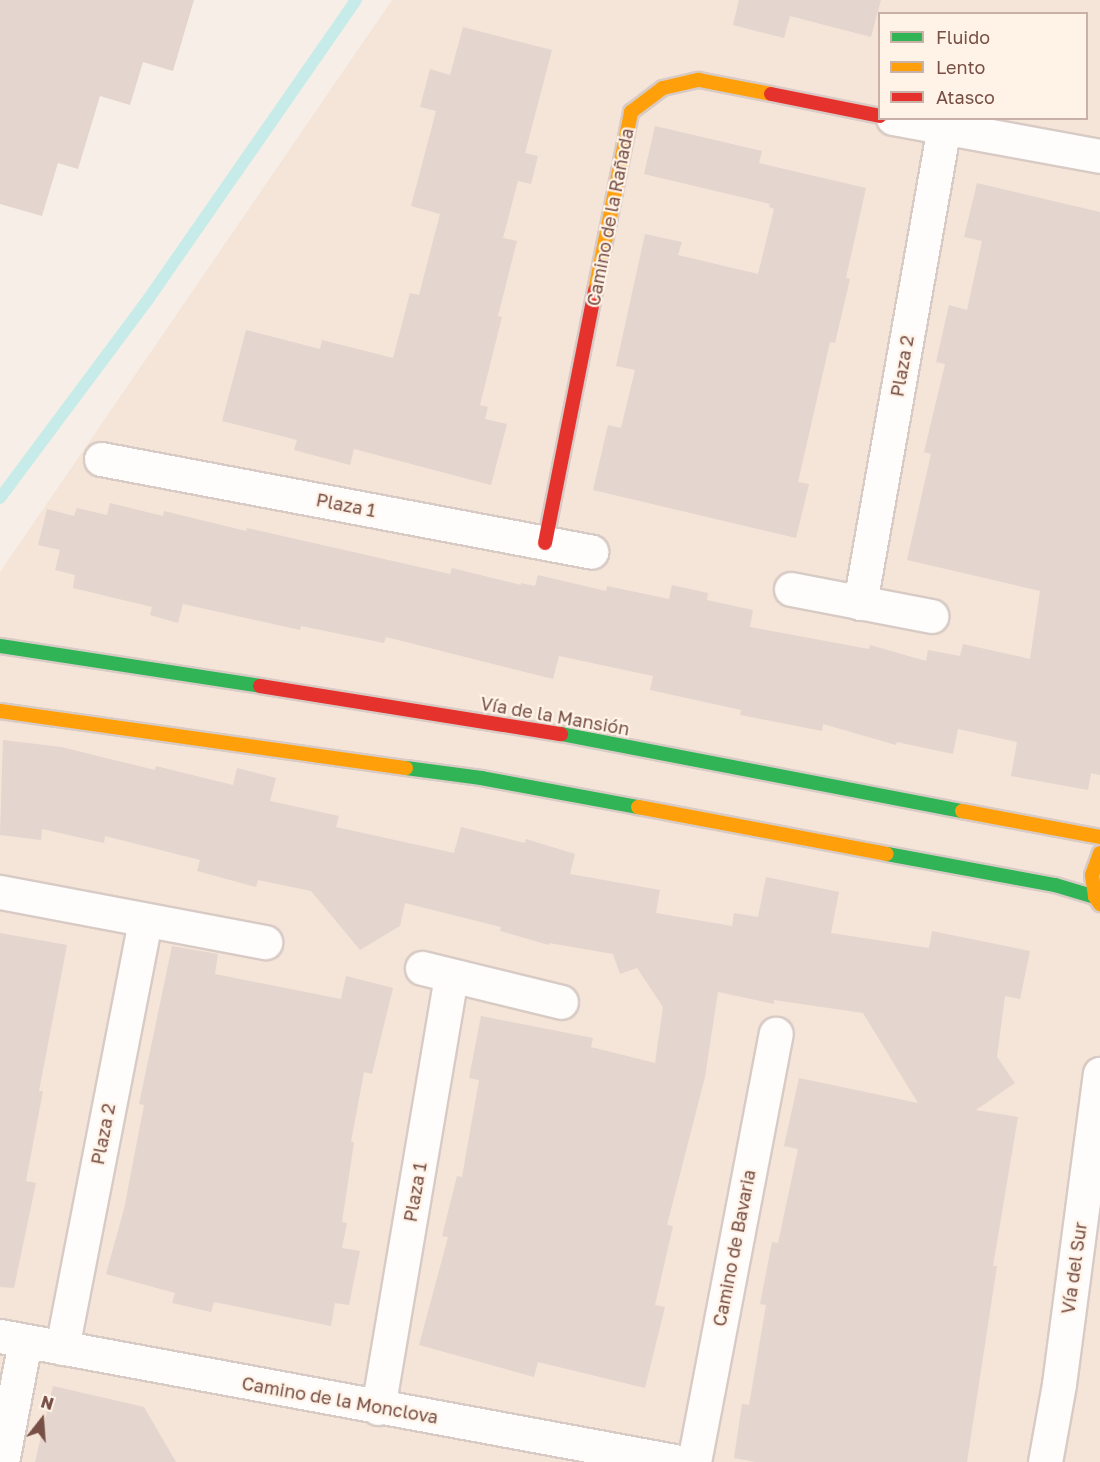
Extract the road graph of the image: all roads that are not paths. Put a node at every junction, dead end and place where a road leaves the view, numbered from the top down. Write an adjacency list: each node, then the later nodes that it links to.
1 (878, 116): 6 (street, Camino de la Rañada)
2 (902, 120): 3 (street)
3 (944, 129): 4 (street); 9 (street, Plaza 2)
4 (1100, 156)
5 (101, 459): 6 (street, Plaza 1)
6 (545, 543): 7 (street, Plaza 1)
7 (591, 552)
8 (791, 589): 9 (street)
9 (860, 603): 10 (street)
10 (931, 616)
11 (0, 646): 13 (street, Vía de la Mansión)
12 (0, 711): 16 (street)
13 (1100, 837)
14 (1100, 853): 16 (street)
15 (0, 892): 17 (street)
16 (1098, 900)
17 (145, 920): 18 (street); 23 (street, Plaza 2)
18 (265, 942)
19 (561, 1002): 24 (street, Plaza 1)
20 (776, 1034): 27 (street, Camino de Bavaria)
21 (1100, 1074): 28 (street, Vía del Sur)
22 (13, 1339): 23 (street, Camino de la Monclova); 25 (street)
23 (62, 1348): 24 (street, Camino de la Monclova)
24 (378, 1408): 26 (street, Camino de la Monclova)
25 (2, 1462)
26 (680, 1462)
27 (694, 1462)
28 (1045, 1462)

